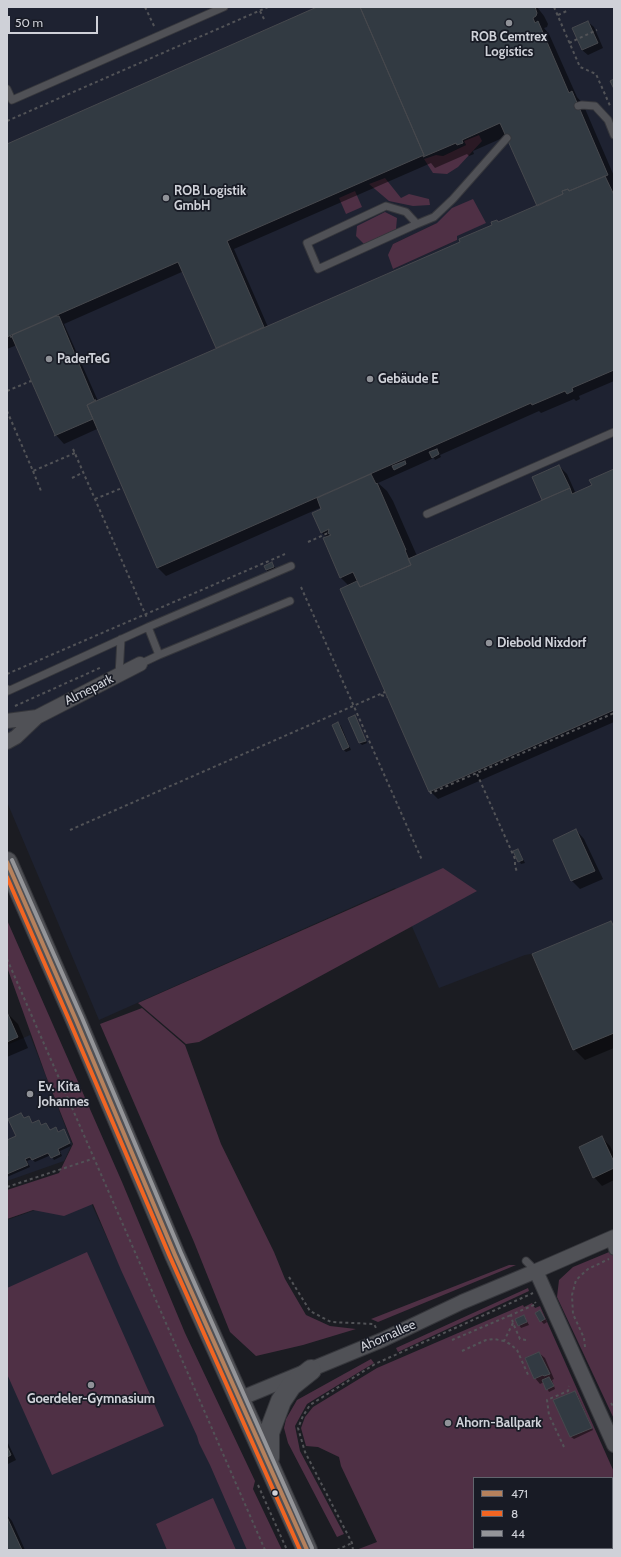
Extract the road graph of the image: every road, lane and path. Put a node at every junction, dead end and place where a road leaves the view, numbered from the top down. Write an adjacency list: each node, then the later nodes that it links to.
1 (224, 7): 11 (lane)
2 (268, 7): 4 (path)
3 (554, 7): 6 (path)
4 (260, 10): 7 (path); 14 (path)
5 (569, 10): 6 (path)
6 (558, 15): 9 (path)
7 (264, 19)
8 (597, 30): 9 (path)
9 (569, 43): 13 (path)
10 (7, 89): 11 (lane)
11 (10, 101)
12 (578, 106): 15 (lane)
13 (611, 108)
14 (7, 121)
15 (614, 134)
16 (507, 138): 17 (lane)
17 (417, 224): 17 (lane)
18 (31, 380): 19 (path)
19 (7, 391)
20 (7, 411): 24 (path)
21 (614, 432): 30 (lane)
22 (73, 449): 23 (path)
23 (75, 453): 24 (path); 25 (path)
24 (33, 471): 28 (path)
25 (84, 472): 26 (path); 29 (path)
26 (72, 478)
27 (122, 488): 29 (path)
28 (41, 491)
29 (95, 499): 37 (path)
30 (427, 514)
31 (328, 533): 32 (path)
32 (308, 542)
33 (285, 554): 37 (path)
34 (291, 566): 38 (lane)
35 (301, 587): 49 (path)
36 (290, 601): 40 (lane)
37 (145, 614): 43 (path)
38 (148, 627): 39 (lane); 40 (lane)
39 (121, 639): 41 (lane); 45 (lane)
40 (159, 655): 42 (lane)
41 (120, 660): 44 (lane); 51 (path)
42 (140, 664): 44 (street, Almepark)
43 (7, 674)
44 (118, 675): 52 (street, Almepark)
45 (7, 689)
46 (384, 692): 47 (path)
47 (380, 694): 48 (path); 49 (path)
48 (387, 697)
49 (354, 706): 56 (path); 57 (path)
50 (614, 712): 54 (path)
51 (8, 715): 52 (street, Almepark)
52 (37, 717): 53 (street, Almepark)
53 (7, 742)
54 (477, 773): 55 (path); 59 (path)
55 (430, 791)
56 (70, 830)
57 (422, 860)
58 (7, 862): 79 (main road)
59 (517, 872)
60 (7, 959): 61 (path)
61 (95, 1158): 62 (path); 87 (path)
62 (7, 1187)
63 (612, 1246): 65 (street, Ahornallee); 75 (path)
64 (526, 1261): 65 (lane)
65 (536, 1271): 67 (street); 70 (street, Ahornallee)
66 (289, 1276): 70 (path)
67 (537, 1291): 68 (path); 82 (street); 86 (path)
68 (512, 1315): 69 (path); 71 (path)
69 (513, 1324): 72 (path); 73 (path)
70 (382, 1340): 76 (street, Ahornallee)
71 (452, 1340)
72 (526, 1340)
73 (504, 1341): 74 (path); 77 (path)
74 (462, 1351)
75 (586, 1353)
76 (311, 1370): 79 (street, Ahornallee); 84 (main road)
77 (530, 1377)
78 (569, 1386): 83 (path)
79 (239, 1399): 84 (main road)
80 (610, 1402): 81 (path)
81 (614, 1408)
82 (614, 1445)
83 (564, 1447)
84 (269, 1464): 89 (main road)
85 (258, 1485): 88 (path)
86 (350, 1544): 90 (path); 91 (path)
87 (265, 1550)
88 (287, 1550)
89 (307, 1550)
90 (337, 1550)
91 (353, 1550)

